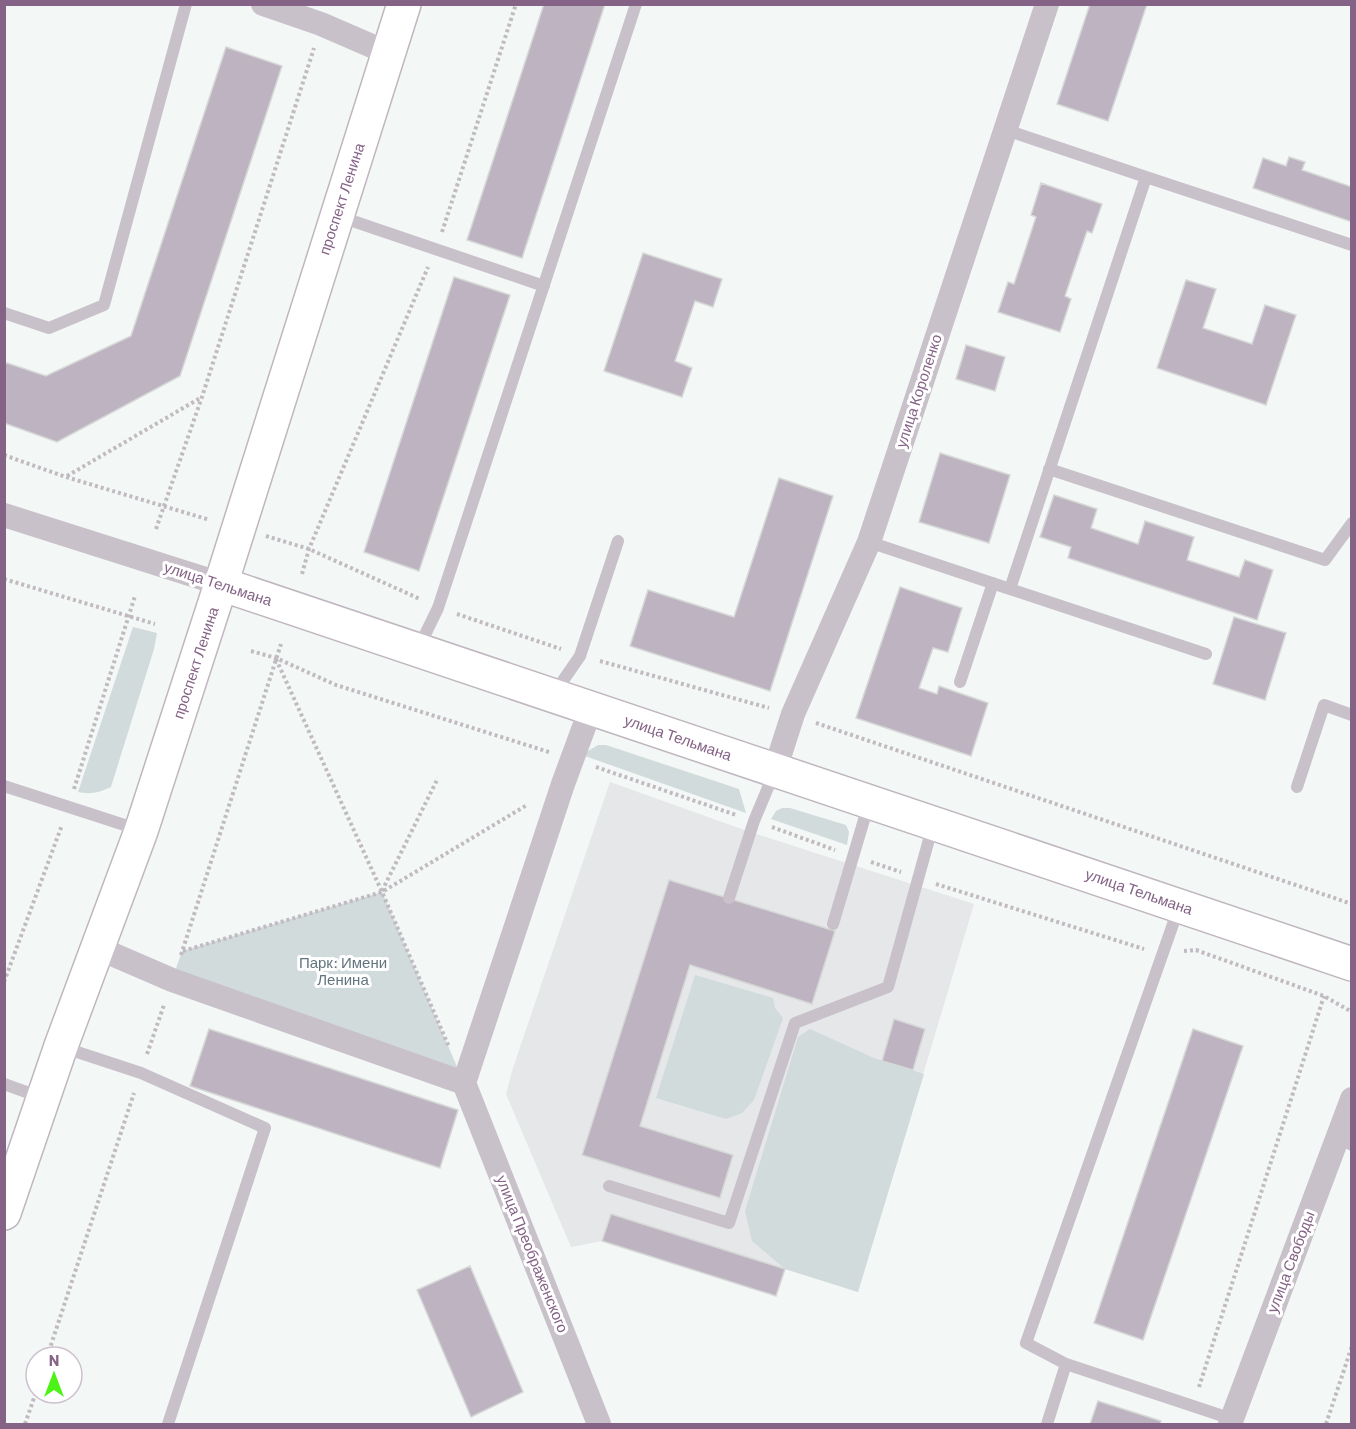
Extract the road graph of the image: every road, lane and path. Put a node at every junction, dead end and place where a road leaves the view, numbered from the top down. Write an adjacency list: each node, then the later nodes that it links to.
1 (186, 4): 15 (lane)
2 (263, 4): 7 (street)
3 (404, 4): 8 (main road, проспект Ленина)
4 (516, 4): 13 (path)
5 (636, 4): 14 (lane)
6 (1047, 4): 9 (street, улица Короленко)
7 (321, 24): 8 (street); 16 (path)
8 (388, 53): 11 (main road, проспект Ленина)
9 (1006, 130): 10 (lane); 27 (street, улица Короленко)
10 (1146, 177): 12 (lane); 18 (lane)
11 (337, 216): 13 (lane); 23 (main road, проспект Ленина)
12 (1352, 245)
13 (435, 250): 14 (lane); 28 (path)
14 (544, 286): 34 (lane)
15 (4, 313)
16 (202, 397): 19 (path); 20 (path)
17 (4, 455): 19 (path)
18 (1049, 469): 26 (lane); 33 (lane)
19 (66, 477): 20 (path)
20 (164, 506): 23 (path); 24 (path)
21 (4, 515): 31 (street, улица Тельмана)
22 (1352, 523): 26 (lane)
23 (239, 528): 28 (path); 31 (main road, проспект Ленина)
24 (156, 529)
25 (618, 541): 39 (lane)
26 (1346, 541)
27 (869, 542): 32 (lane); 44 (street, улица Короленко)
28 (309, 549): 29 (path); 34 (path)
29 (302, 574)
30 (4, 579): 35 (path)
31 (221, 584): 36 (main road, улица Тельмана); 55 (main road, проспект Ленина)
32 (993, 584): 33 (lane); 41 (lane)
33 (1010, 589): 38 (lane)
34 (438, 608): 36 (lane); 39 (path)
35 (155, 624)
36 (417, 650): 42 (main road, улица Тельмана)
37 (251, 651): 40 (path)
38 (1206, 654)
39 (580, 656): 42 (lane); 44 (path)
40 (276, 658): 46 (path); 58 (path)
41 (960, 682)
42 (552, 696): 43 (main road, улица Тельмана)
43 (591, 708): 46 (street); 47 (main road, улица Тельмана)
44 (793, 714): 47 (street, улица Короленко); 60 (path)
45 (1352, 715): 51 (lane)
46 (573, 760): 49 (street); 53 (path)
47 (775, 771): 52 (main road, улица Тельмана); 53 (lane)
48 (438, 778): 58 (path)
49 (563, 784): 58 (path); 70 (street)
50 (4, 786): 55 (lane)
51 (1297, 787)
52 (870, 802): 54 (main road, улица Тельмана); 56 (lane)
53 (754, 821): 56 (path); 59 (lane)
54 (934, 824): 57 (lane); 61 (main road, улица Тельмана)
55 (141, 831): 63 (main road, проспект Ленина)
56 (852, 855): 57 (path); 62 (lane)
57 (918, 878): 65 (path); 75 (lane)
58 (382, 892): 64 (path); 70 (path)
59 (729, 898)
60 (1352, 904)
61 (1179, 906): 65 (lane); 66 (main road, улица Тельмана)
62 (833, 924)
63 (98, 948): 69 (main road, проспект Ленина); 70 (street)
64 (182, 951)
65 (1162, 951): 67 (path); 78 (lane)
66 (1352, 964)
67 (1324, 996): 68 (path); 80 (path)
68 (1352, 1012)
69 (61, 1046): 72 (main road, проспект Ленина); 83 (lane)
70 (464, 1083): 84 (street, улица Преображенского)
71 (4, 1084): 72 (lane)
72 (43, 1098): 76 (main road, проспект Ленина)
73 (1352, 1099): 74 (street, улица Свободы)
74 (1345, 1141): 81 (street, улица Свободы)
75 (609, 1186)
76 (4, 1213)
77 (1352, 1346): 86 (path)
78 (1066, 1364): 80 (lane); 85 (lane)
79 (32, 1405): 82 (path)
80 (1192, 1406): 81 (lane)
81 (1231, 1422)
82 (25, 1425)
83 (168, 1425)
84 (599, 1425)
85 (1047, 1425)
86 (1326, 1425)

